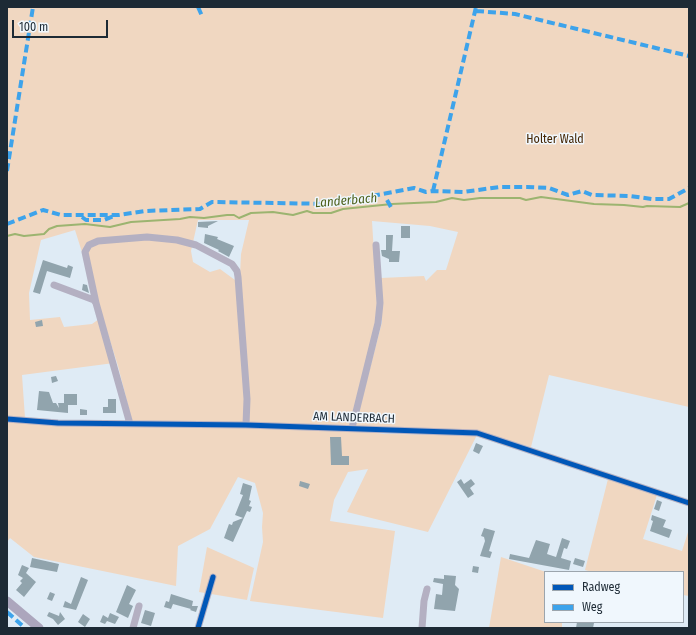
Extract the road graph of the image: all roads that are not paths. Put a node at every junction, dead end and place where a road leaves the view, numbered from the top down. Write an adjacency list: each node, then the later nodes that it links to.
1 (376, 245): 7 (street)
2 (54, 285): 3 (street)
3 (96, 303): 5 (street); 6 (street)
4 (7, 419): 5 (street, AM LANDERBACH)
5 (130, 424): 6 (street, AM LANDERBACH)
6 (246, 425): 7 (street, AM LANDERBACH)
7 (352, 428): 8 (street, AM LANDERBACH)
8 (689, 503)
9 (213, 577): 15 (street)
10 (427, 589): 16 (street)
11 (8, 605): 13 (main road)
12 (139, 606): 14 (street)
13 (39, 628)
14 (133, 628)
15 (198, 628)
16 (422, 628)

